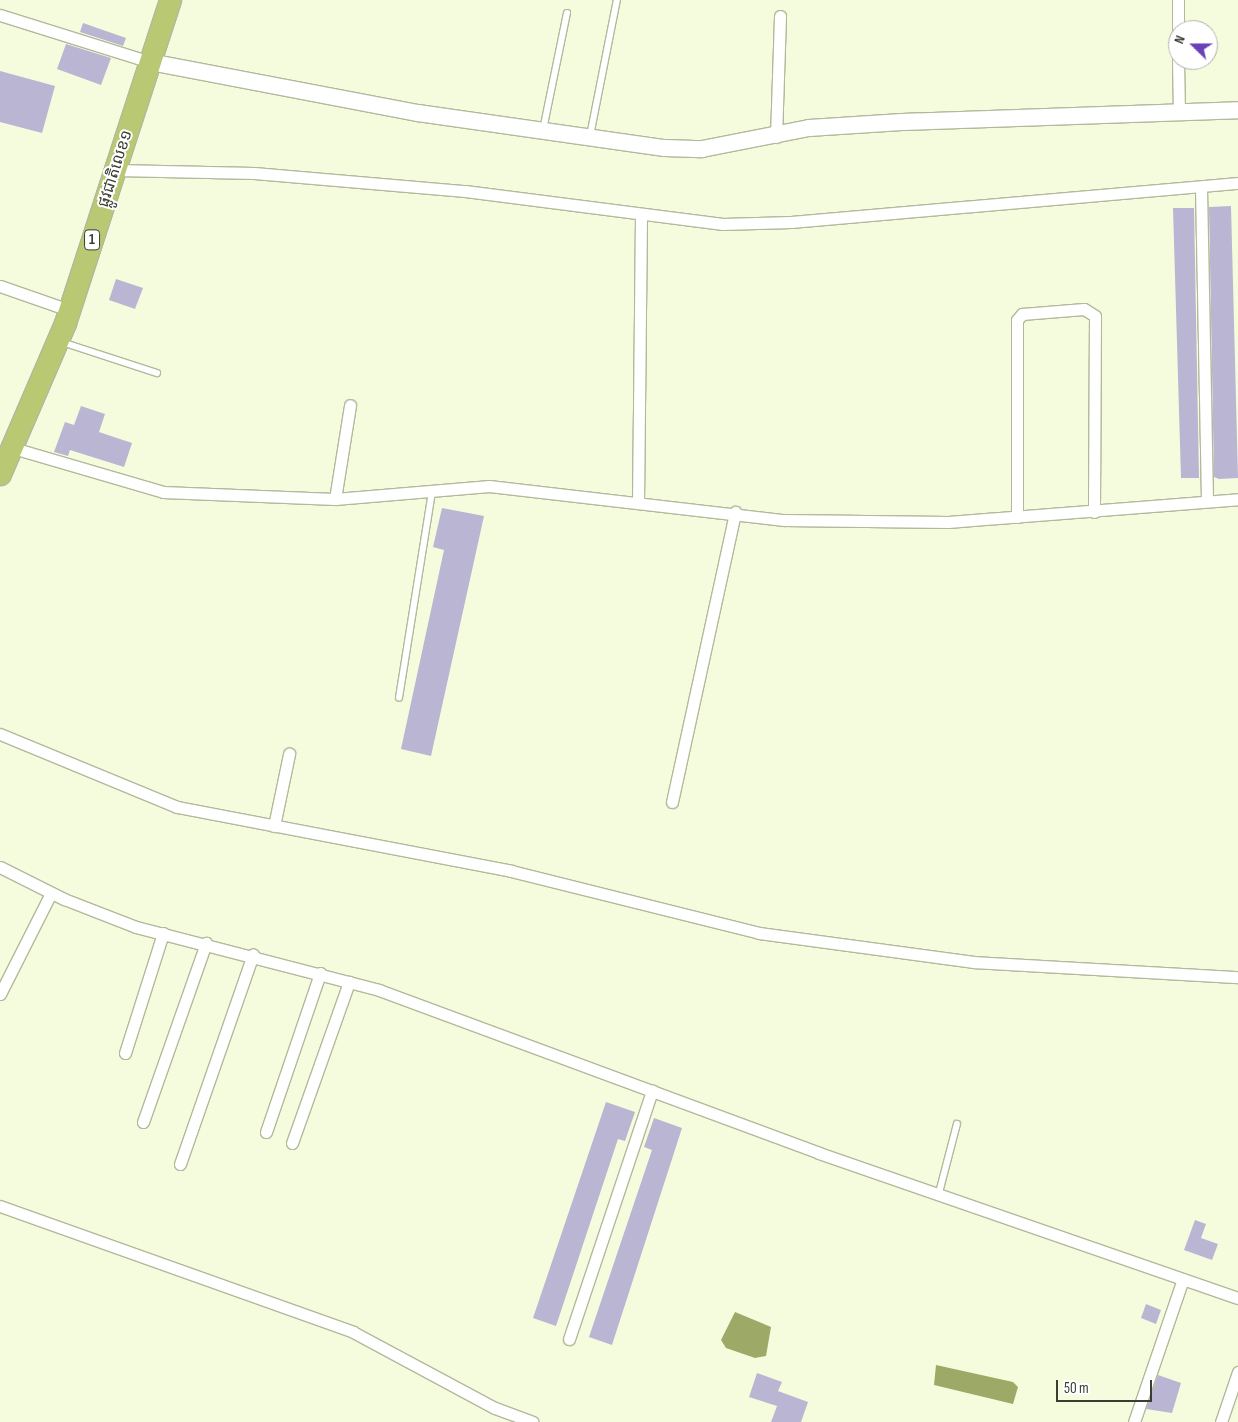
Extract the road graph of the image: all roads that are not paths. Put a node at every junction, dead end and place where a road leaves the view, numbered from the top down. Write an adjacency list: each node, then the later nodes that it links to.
1 (170, 0): 8 (highway, ផ្លូវជាតិលេខ១ / 1)
2 (618, 0): 13 (lane)
3 (1178, 0): 7 (street)
4 (567, 13): 12 (lane)
5 (0, 15): 8 (street)
6 (780, 16): 14 (street)
7 (1178, 20)
8 (150, 62): 12 (street); 15 (highway, ផ្លូវជាតិលេខ១ / 1)
9 (1178, 70): 11 (street)
10 (1238, 110): 11 (street)
11 (1179, 114): 14 (street)
12 (543, 130): 13 (street)
13 (590, 136): 14 (street)
14 (776, 137)
15 (116, 170): 18 (street); 20 (highway, ផ្លូវជាតិលេខ១ / 1)
16 (1238, 183): 17 (street)
17 (1201, 188): 18 (street); 29 (street)
18 (642, 217): 30 (street)
19 (0, 286): 20 (street)
20 (69, 310): 21 (highway, ផ្លូវជាតិលេខ១ / 1)
21 (57, 340): 22 (lane); 24 (highway, ផ្លូវជាតិលេខ១ / 1)
22 (157, 374)
23 (350, 406): 28 (street)
24 (13, 448): 25 (highway, ផ្លូវជាតិលេខ១ / 1); 28 (street)
25 (0, 474)
26 (432, 491): 28 (street); 30 (street); 34 (lane)
27 (1238, 498): 29 (street)
28 (335, 499)
29 (1207, 501): 32 (street)
30 (638, 503): 31 (street)
31 (735, 512): 33 (street); 37 (street)
32 (1094, 512): 33 (street); 33 (street)
33 (1017, 517)
34 (399, 698)
35 (0, 734): 38 (street)
36 (289, 754): 38 (street)
37 (672, 802)
38 (274, 826): 45 (street)
39 (0, 868): 40 (street)
40 (51, 893): 41 (street); 47 (street)
41 (163, 933): 42 (street); 48 (street)
42 (206, 943): 43 (street); 50 (street)
43 (254, 954): 44 (street); 54 (street)
44 (320, 974): 46 (street); 52 (street)
45 (1238, 977)
46 (349, 982): 49 (street); 53 (street)
47 (0, 994)
48 (125, 1053)
49 (652, 1091): 55 (street); 59 (street)
50 (143, 1122)
51 (957, 1124): 55 (lane)
52 (266, 1132)
53 (292, 1143)
54 (180, 1164)
55 (939, 1193): 57 (street)
56 (0, 1206): 61 (street)
57 (1183, 1279): 58 (street); 62 (street)
58 (1238, 1298)
59 (569, 1338)
60 (1238, 1372): 63 (street)
61 (533, 1422)
62 (1134, 1422)
63 (1221, 1422)

